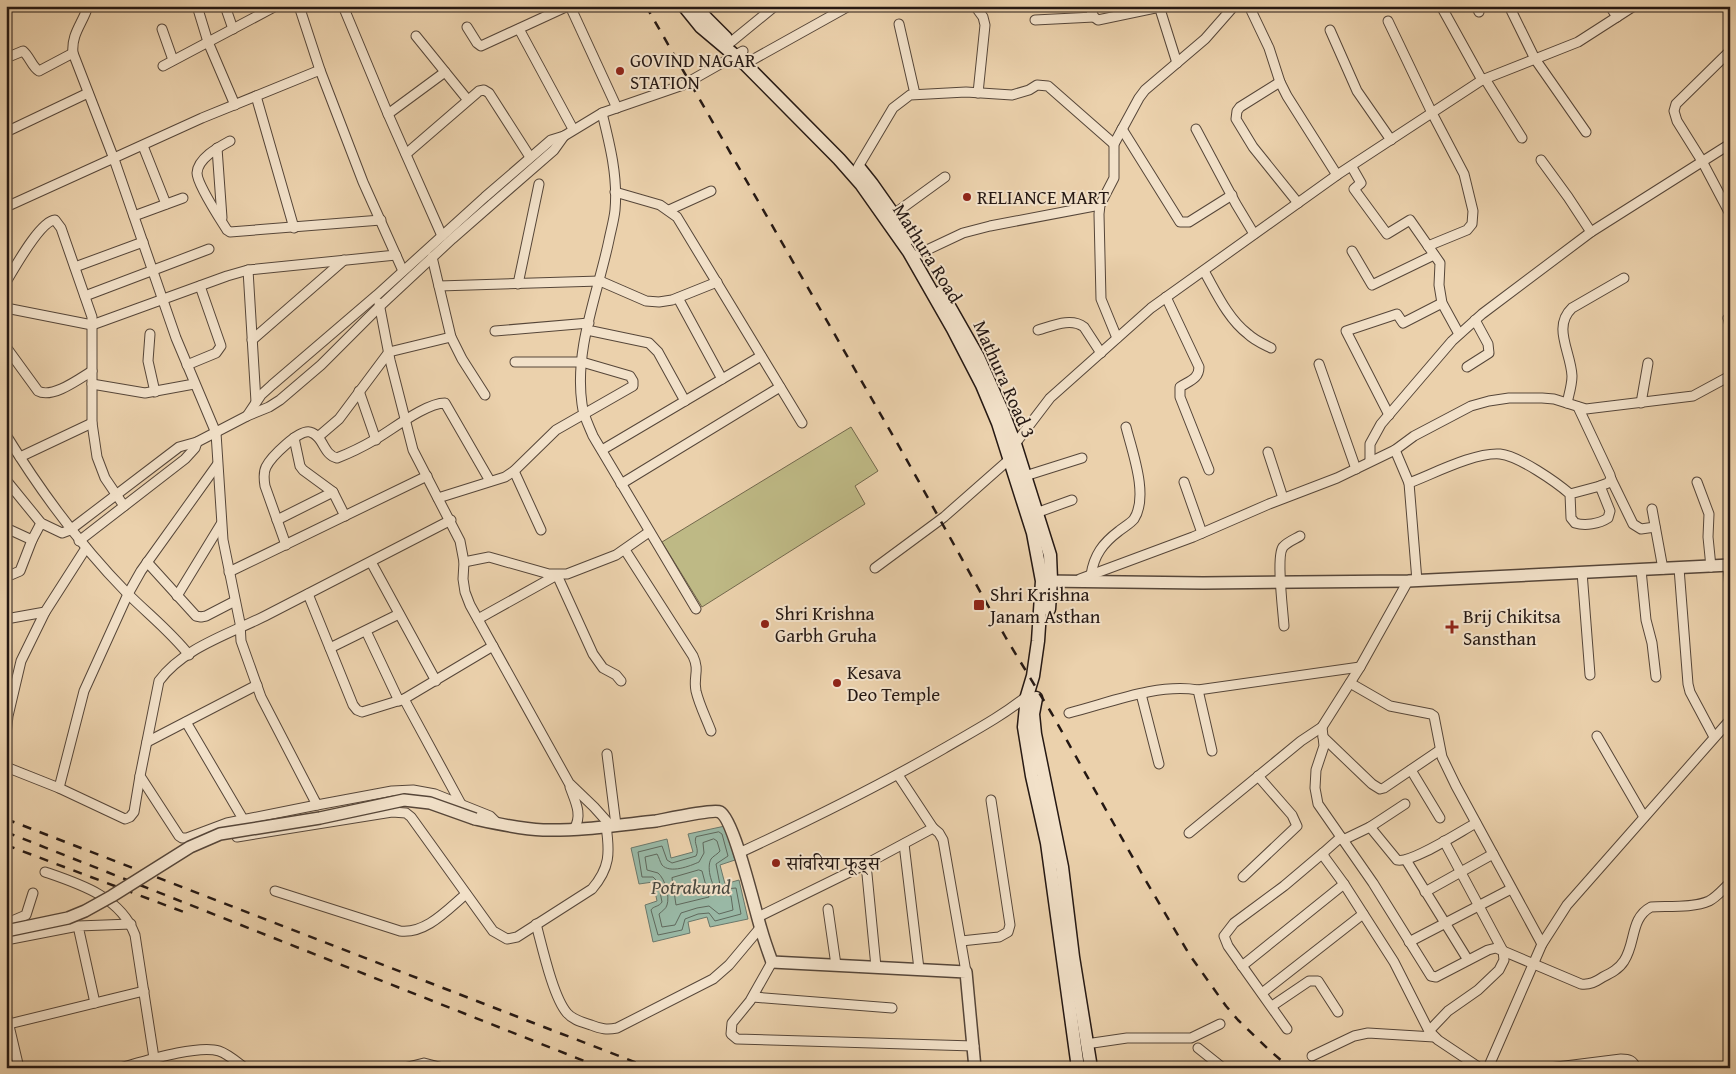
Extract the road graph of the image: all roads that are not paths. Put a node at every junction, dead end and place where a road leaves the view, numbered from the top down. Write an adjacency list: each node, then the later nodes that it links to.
1 (88, 6): 35 (street)
2 (197, 6): 32 (street)
3 (225, 6): 28 (street)
4 (276, 6): 28 (street)
5 (300, 6): 42 (street)
6 (343, 6): 55 (street)
7 (569, 6): 29 (street); 52 (street)
8 (684, 6): 37 (main road, Mathura Road)
9 (696, 6): 33 (main road, Mathura Road)
10 (774, 6): 33 (street)
11 (849, 6): 37 (street)
12 (976, 6): 47 (street)
13 (1089, 6): 21 (street)
14 (1234, 6): 40 (street)
15 (1249, 6): 45 (street)
16 (1441, 6): 44 (street)
17 (1509, 6): 38 (street)
18 (1610, 6): 22 (street)
19 (1634, 6): 22 (street)
20 (1159, 7): 21 (street); 40 (street)
21 (1094, 17): 23 (street)
22 (1617, 17): 38 (street)
23 (1035, 20)
24 (1388, 21): 54 (street)
25 (899, 24): 48 (street)
26 (467, 27): 29 (street)
27 (162, 29): 39 (street)
28 (233, 29): 32 (street)
29 (519, 29): 56 (street)
30 (1330, 30): 63 (street)
31 (416, 36): 43 (street)
32 (208, 42): 39 (street); 51 (street)
33 (731, 42): 37 (main road, Mathura Road)
34 (1730, 51): 73 (street)
35 (73, 53): 36 (street); 46 (street)
36 (7, 57)
37 (744, 58): 52 (street); 74 (main road, Mathura Road 3); 103 (main road, Mathura Road)
38 (1535, 59): 44 (street); 60 (street)
39 (173, 60): 41 (street)
40 (1177, 63): 57 (street)
41 (164, 66)
42 (320, 70): 49 (street); 91 (street)
43 (445, 72): 50 (street); 55 (street)
44 (1484, 80): 54 (street); 62 (street)
45 (1280, 82): 76 (street); 83 (street)
46 (88, 93): 59 (street); 71 (street)
47 (978, 93): 48 (street); 65 (street)
48 (915, 94): 74 (street)
49 (256, 96): 51 (street); 93 (street)
50 (468, 100): 69 (street); 70 (street)
51 (235, 105): 67 (street)
52 (617, 108): 53 (street)
53 (602, 113): 56 (street); 80 (street)
54 (1432, 113): 63 (street); 98 (street)
55 (388, 114): 69 (street)
56 (573, 129): 61 (street)
57 (1122, 129): 65 (street); 81 (street)
58 (1196, 129): 81 (street)
59 (6, 132)
60 (1586, 132)
61 (564, 136): 70 (street); 104 (street)
62 (1522, 138)
63 (1391, 140): 76 (street)
64 (230, 141): 68 (street)
65 (1114, 144): 85 (street)
66 (1730, 144): 73 (street)
67 (143, 146): 71 (street); 84 (street)
68 (217, 148): 92 (street); 92 (street)
69 (406, 154): 96 (street)
70 (530, 157): 96 (street)
71 (114, 159): 86 (street); 90 (street)
72 (1541, 160): 94 (street)
73 (1702, 161): 89 (street); 94 (street)
74 (858, 167): 88 (main road, Mathura Road 3)
75 (1353, 169): 98 (street)
76 (1337, 175): 83 (street)
77 (945, 177): 88 (street)
78 (539, 184): 115 (street)
79 (711, 191): 87 (street)
80 (616, 192): 87 (street); 112 (street)
81 (1232, 196): 95 (street)
82 (183, 198): 84 (street)
83 (1298, 203): 95 (street)
84 (166, 204): 90 (street)
85 (1100, 205): 103 (street); 134 (street)
86 (6, 207)
87 (669, 210): 114 (street)
88 (894, 214): 103 (main road, Mathura Road 3)
89 (1730, 214)
90 (134, 216): 97 (street)
91 (381, 220): 93 (street); 102 (street)
92 (222, 222): 93 (street)
93 (294, 228)
94 (1591, 232): 126 (street)
95 (1254, 234): 110 (street)
96 (442, 236): 109 (street)
97 (143, 242): 106 (street); 107 (street)
98 (1428, 246): 101 (street)
99 (209, 249): 107 (street)
100 (1352, 251): 101 (street)
101 (1434, 254): 123 (street)
102 (396, 255): 105 (street); 109 (street)
103 (915, 255): 176 (main road, Mathura Road 3)
104 (432, 257): 117 (street); 124 (street)
105 (344, 260): 108 (street); 135 (street)
106 (75, 267): 113 (street); 119 (street)
107 (153, 270): 119 (street); 122 (street)
108 (248, 270): 116 (street); 135 (street)
109 (404, 270): 118 (street)
110 (1204, 270): 120 (street); 137 (street)
111 (1624, 278): 158 (street)
112 (600, 280): 115 (street); 121 (street); 128 (street)
113 (6, 282)
114 (717, 282): 121 (street); 140 (street)
115 (518, 284): 117 (street)
116 (200, 286): 122 (street); 145 (street)
117 (439, 286): 133 (street)
118 (377, 295): 124 (street); 157 (street)
119 (85, 296): 127 (street)
120 (1166, 297): 134 (street); 183 (street)
121 (678, 298): 149 (street)
122 (163, 299): 127 (street); 145 (street)
123 (1442, 303): 132 (street); 162 (street)
124 (379, 307): 138 (street); 163 (street)
125 (6, 308): 127 (street)
126 (1475, 320): 132 (street); 146 (street)
127 (92, 326): 147 (street)
128 (588, 326): 130 (street); 142 (street); 156 (street)
129 (1038, 330): 139 (street)
130 (495, 331)
131 (150, 334): 154 (street)
132 (1459, 334): 162 (street)
133 (451, 337): 138 (street); 155 (street)
134 (1117, 338): 139 (street)
135 (252, 340): 157 (street)
136 (6, 347): 147 (street)
137 (1271, 348)
138 (389, 352): 153 (street); 164 (street)
139 (1101, 353): 176 (street)
140 (761, 356): 149 (street); 152 (street)
141 (515, 362): 142 (street)
142 (582, 362): 161 (street); 161 (street)
143 (1319, 364): 182 (street)
144 (1648, 364): 159 (street)
145 (187, 365): 151 (street)
146 (1467, 367)
147 (92, 371): 150 (street)
148 (1730, 376): 159 (street)
149 (722, 379): 156 (street)
150 (92, 384): 154 (street); 166 (street)
151 (194, 384): 154 (street); 168 (street)
152 (780, 387): 165 (street); 193 (street)
153 (360, 391): 170 (street); 172 (street)
154 (155, 392)
155 (485, 395)
156 (685, 401): 174 (street)
157 (256, 402): 163 (street)
158 (1567, 403): 160 (street); 175 (street)
159 (1641, 403): 160 (street)
160 (1578, 407): 187 (street)
161 (584, 413): 174 (street); 184 (street)
162 (1389, 415): 180 (street)
163 (247, 416): 168 (street)
164 (405, 420): 172 (street); 185 (street); 189 (street)
165 (802, 422)
166 (92, 423): 178 (street); 197 (street)
167 (1126, 427): 233 (street)
168 (216, 433): 173 (street); 181 (street)
169 (6, 435): 178 (street)
170 (318, 437): 171 (street); 172 (street)
171 (294, 438): 195 (street); 205 (street)
172 (376, 440)
173 (197, 442): 197 (street); 201 (street)
174 (602, 450): 193 (street)
175 (1395, 450): 180 (street); 192 (street)
176 (1014, 452): 186 (main road, Mathura Road 3); 226 (street); 235 (main road)
177 (1268, 452): 199 (street)
178 (20, 457): 211 (street)
179 (1082, 458): 186 (street)
180 (1370, 462): 182 (street)
181 (217, 465): 208 (street); 221 (street)
182 (1356, 469): 199 (street)
183 (1209, 470)
184 (514, 471): 189 (street); 212 (street)
185 (427, 476): 198 (street); 204 (street)
186 (1025, 476): 203 (main road, Mathura Road 3)
187 (1611, 479): 194 (street); 209 (street)
188 (6, 480): 207 (street)
189 (490, 482): 198 (street)
190 (1184, 482): 214 (street)
191 (1697, 482): 225 (street)
192 (1409, 483): 196 (street); 236 (street)
193 (622, 484): 213 (street)
194 (1600, 486): 196 (street); 196 (street)
195 (332, 492): 204 (street); 205 (street)
196 (1570, 494)
197 (116, 495): 201 (street); 211 (street)
198 (438, 498): 206 (street)
199 (1282, 498): 214 (street)
200 (1072, 500): 203 (street)
201 (124, 506): 217 (street)
202 (1652, 509): 209 (street)
203 (1036, 513): 235 (main road, Mathura Road 3)
204 (345, 516): 218 (street)
205 (277, 520): 218 (street)
206 (451, 520): 222 (street); 223 (street)
207 (40, 524): 211 (street); 216 (street)
208 (221, 524): 230 (street); 242 (street)
209 (1655, 527): 228 (street)
210 (6, 528): 216 (street)
211 (70, 530): 217 (street)
212 (541, 530)
213 (649, 532): 220 (street); 244 (street)
214 (1202, 533): 233 (street)
215 (1300, 536): 238 (street)
216 (32, 540): 234 (street)
217 (79, 541): 219 (street)
218 (286, 545): 230 (street)
219 (86, 548): 240 (street); 245 (street)
220 (625, 550): 232 (street); 270 (street)
221 (147, 562): 240 (street); 242 (street)
222 (371, 562): 241 (street); 246 (street)
223 (464, 562): 232 (street); 248 (street)
224 (1729, 565): 225 (street); 239 (street)
225 (1711, 567): 227 (street)
226 (875, 568)
227 (1679, 568): 228 (street); 274 (street)
228 (1663, 569): 229 (street)
229 (1641, 570): 231 (street); 257 (street)
230 (229, 572): 243 (street)
231 (1582, 572): 236 (street); 256 (street)
232 (557, 575): 248 (street); 259 (street)
233 (1091, 575): 237 (street)
234 (6, 577)
235 (1047, 580): 237 (street); 264 (main road); 355 (main road)
236 (1412, 581): 238 (street); 255 (street)
237 (1070, 582): 238 (street)
238 (1281, 582): 249 (street)
239 (1730, 588)
240 (128, 594): 254 (street); 286 (street)
241 (308, 594): 250 (street); 253 (street)
242 (177, 596): 243 (street)
243 (236, 601): 250 (street)
244 (696, 609)
245 (45, 612): 247 (street); 271 (street)
246 (399, 614): 251 (street); 258 (street)
247 (6, 619)
248 (478, 619): 252 (street)
249 (1284, 626)
250 (240, 629): 254 (street); 261 (street)
251 (366, 630): 253 (street); 265 (street)
252 (493, 646): 258 (street); 285 (street)
253 (330, 648): 265 (street)
254 (190, 655): 275 (street)
255 (1360, 667): 260 (street); 262 (street)
256 (1590, 675)
257 (1656, 676)
258 (436, 681): 265 (street)
259 (621, 681)
260 (1350, 683): 269 (street); 276 (street)
261 (257, 685): 268 (street); 290 (street)
262 (1198, 690): 263 (street); 277 (street)
263 (1141, 694): 266 (street); 279 (street)
264 (1027, 696): 282 (street); 366 (main road)
265 (402, 700): 288 (street)
266 (1069, 713)
267 (1730, 720): 274 (street)
268 (186, 722): 275 (street); 293 (street)
269 (1322, 727): 273 (street); 284 (street)
270 (711, 731)
271 (6, 734)
272 (1597, 736): 291 (street)
273 (1323, 737): 281 (street); 302 (street)
274 (1714, 737): 291 (street)
275 (147, 742): 283 (street)
276 (1440, 750): 281 (street); 294 (street)
277 (1212, 752)
278 (607, 754): 296 (street)
279 (1159, 764)
280 (6, 767): 286 (street)
281 (1411, 770): 292 (street)
282 (898, 775): 298 (street); 305 (street)
283 (140, 776): 286 (street); 293 (street)
284 (1258, 776): 300 (street); 312 (street)
285 (569, 783): 296 (street); 299 (street)
286 (59, 788)
287 (991, 800): 331 (street)
288 (460, 804): 290 (street); 295 (street)
289 (1405, 804): 297 (street)
290 (316, 805): 293 (street)
291 (1644, 817): 333 (street)
292 (1440, 818)
293 (243, 819)
294 (1476, 822): 303 (street); 307 (street)
295 (498, 824): 299 (street); 329 (street, bridge)
296 (611, 826): 299 (street); 305 (street); 327 (street)
297 (1370, 827): 302 (street); 308 (street)
298 (933, 828): 304 (street); 331 (street)
299 (574, 829)
300 (1189, 833)
301 (237, 837): 319 (street)
302 (1342, 839): 306 (street); 332 (street)
303 (1444, 840): 308 (street); 310 (street)
304 (904, 844): 309 (street); 341 (street)
305 (739, 853): 324 (street)
306 (1323, 853): 314 (street); 339 (street)
307 (1492, 854): 310 (street); 315 (street)
308 (1406, 860): 317 (street)
309 (866, 864): 324 (street); 340 (street)
310 (1460, 871): 317 (street); 320 (street)
311 (45, 872): 326 (street)
312 (1243, 878)
313 (1730, 883): 337 (street)
314 (1344, 884): 322 (street); 339 (street)
315 (1511, 889): 320 (street); 333 (street)
316 (275, 891): 319 (street)
317 (1425, 892): 325 (street)
318 (33, 893): 323 (street)
319 (466, 894): 327 (street)
320 (1479, 906): 325 (street); 334 (street)
321 (828, 909): 338 (street)
322 (1363, 914): 344 (street); 354 (street)
323 (6, 919)
324 (759, 923): 327 (street); 336 (street)
325 (1444, 923): 332 (street); 335 (street)
326 (131, 924): 328 (street); 343 (street)
327 (536, 924)
328 (78, 926): 330 (street); 346 (street)
329 (6, 931)
330 (6, 940)
331 (960, 941): 342 (street)
332 (1410, 942): 335 (street)
333 (1542, 944): 337 (street)
334 (1503, 951): 335 (street); 337 (street); 354 (street)
335 (1468, 960)
336 (772, 962): 338 (street); 345 (street)
337 (1533, 963): 370 (street)
338 (836, 965): 340 (street)
339 (1242, 966): 344 (street)
340 (876, 967): 341 (street)
341 (919, 969): 342 (street)
342 (966, 972): 356 (street)
343 (144, 991): 346 (street); 359 (street)
344 (1262, 993): 347 (street)
345 (753, 996): 348 (street); 356 (street)
346 (95, 1003): 351 (street)
347 (1272, 1006): 349 (street); 353 (street)
348 (892, 1008)
349 (1338, 1012)
350 (6, 1014): 351 (street)
351 (8, 1024): 360 (street)
352 (1220, 1024): 355 (street)
353 (1288, 1029)
354 (1432, 1034): 358 (street); 369 (street)
355 (1086, 1044): 367 (main road)
356 (974, 1046): 365 (street)
357 (1198, 1048): 368 (street)
358 (1312, 1056)
359 (154, 1058): 361 (street); 362 (street)
360 (19, 1068)
361 (120, 1068)
362 (245, 1068)
363 (404, 1068): 364 (street)
364 (443, 1068)
365 (975, 1068)
366 (1078, 1068)
367 (1091, 1068)
368 (1222, 1068)
369 (1480, 1068)
370 (1488, 1068)
371 (1550, 1068): 372 (street)
372 (1636, 1068)

